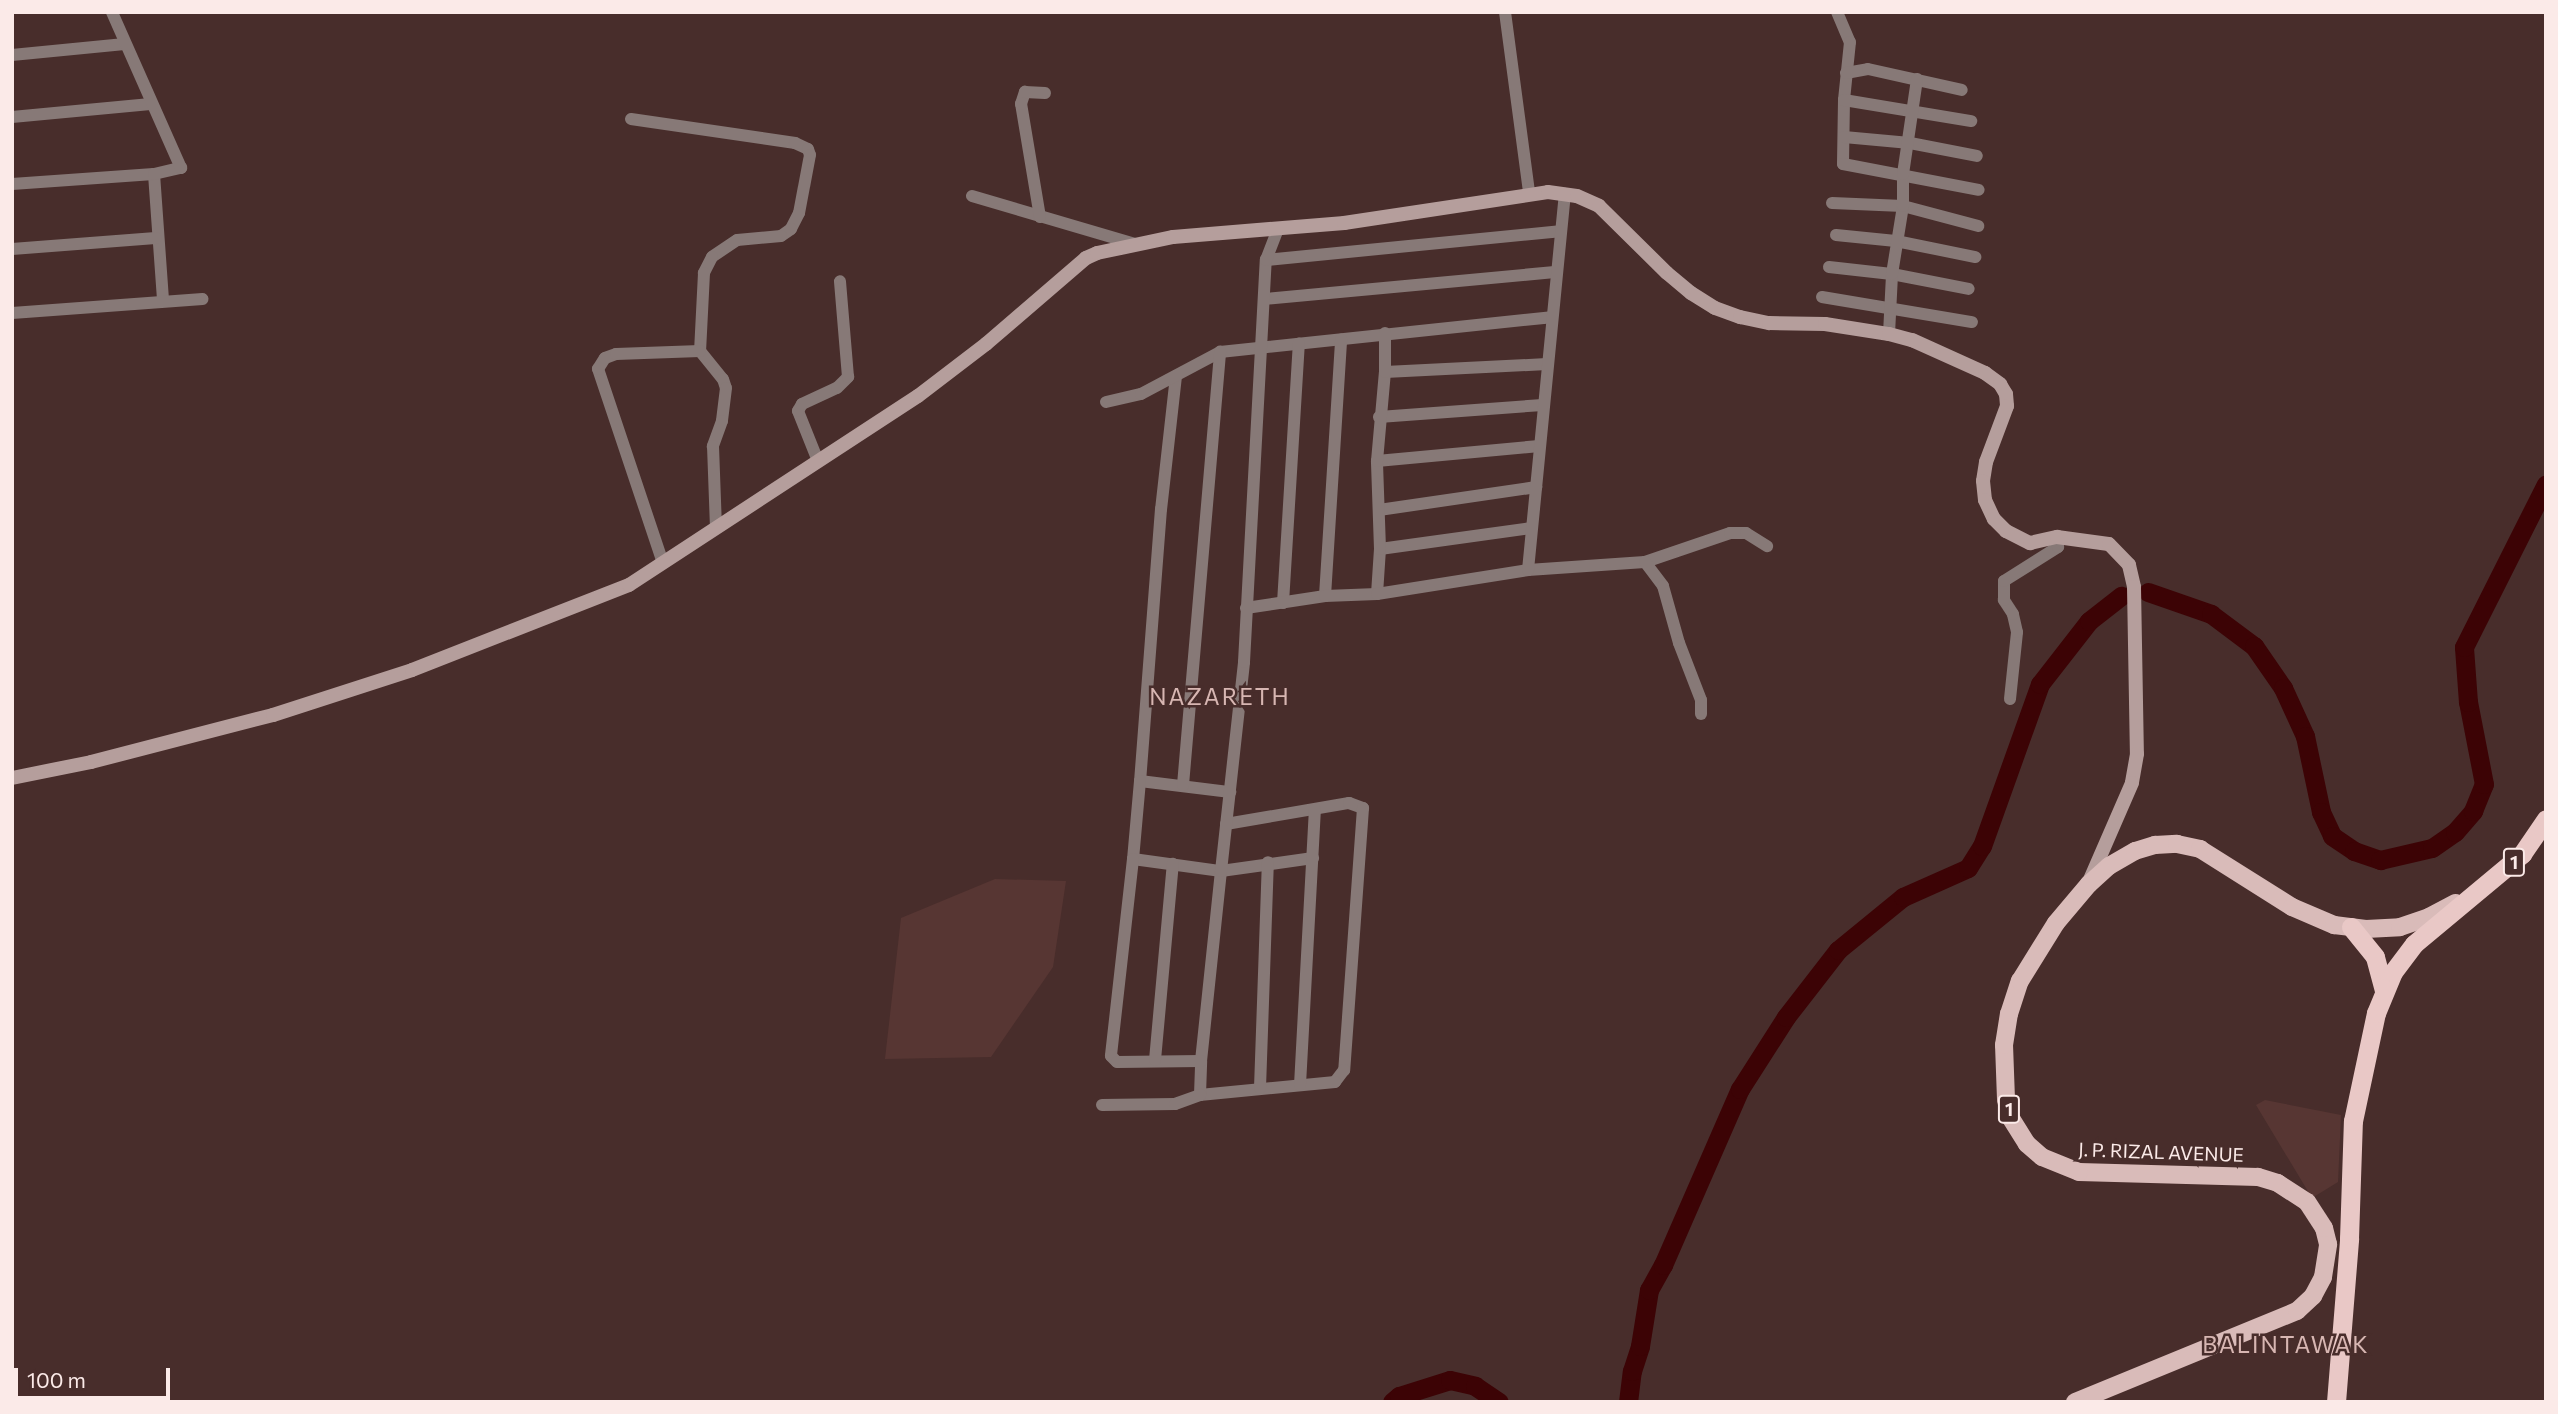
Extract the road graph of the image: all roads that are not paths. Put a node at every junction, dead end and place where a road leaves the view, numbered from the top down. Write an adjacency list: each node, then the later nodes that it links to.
1 (112, 12): 4 (street)
2 (1505, 12): 23 (street)
3 (1837, 12): 6 (street)
4 (124, 44): 5 (street); 11 (street)
5 (12, 55)
6 (1846, 74): 7 (street); 10 (street)
7 (1917, 79): 8 (street); 12 (street)
8 (1962, 90)
9 (1045, 93): 28 (street)
10 (1844, 100): 12 (street); 16 (street)
11 (150, 104): 13 (street); 19 (street)
12 (1912, 109): 15 (street); 17 (street)
13 (12, 117)
14 (631, 119): 57 (street)
15 (1971, 121)
16 (1844, 137): 17 (street); 20 (street)
17 (1910, 143): 18 (street); 20 (street)
18 (1977, 156)
19 (154, 174): 21 (street); 33 (street)
20 (1903, 174): 22 (street); 27 (street)
21 (12, 184)
22 (1979, 190)
23 (1529, 193): 24 (main road); 30 (main road)
24 (1565, 194): 31 (street); 53 (main road)
25 (972, 196): 28 (street)
26 (1832, 203): 27 (street)
27 (1903, 206): 29 (street); 34 (street)
28 (1040, 216): 35 (street)
29 (1978, 226)
30 (1278, 228): 35 (main road); 38 (street)
31 (1560, 231): 38 (street); 40 (street)
32 (1836, 235): 34 (street)
33 (156, 238): 36 (street); 47 (street)
34 (1896, 241): 37 (street); 41 (street)
35 (1135, 244): 66 (main road)
36 (12, 249)
37 (1975, 257)
38 (1266, 260): 46 (street)
39 (1829, 267): 41 (street)
40 (1555, 272): 46 (street); 50 (street)
41 (1892, 274): 43 (street); 48 (street)
42 (840, 281): 66 (street)
43 (1969, 289)
44 (1822, 298): 48 (street)
45 (202, 299): 47 (street)
46 (1264, 299): 56 (street)
47 (163, 300): 49 (street)
48 (1890, 309): 51 (street); 53 (street)
49 (12, 313)
50 (1550, 317): 52 (street); 59 (street)
51 (1972, 322)
52 (1385, 333): 54 (street); 60 (street)
53 (1889, 334): 72 (main road)
54 (1341, 339): 55 (street); 79 (street)
55 (1299, 344): 56 (street); 80 (street)
56 (1264, 348): 58 (street); 81 (street)
57 (701, 351): 70 (street); 76 (street)
58 (1220, 352): 61 (street); 86 (street)
59 (1546, 364): 60 (street); 63 (street)
60 (1385, 372): 64 (street)
61 (1176, 376): 62 (street); 85 (street)
62 (1106, 402)
63 (1543, 405): 64 (street); 65 (street)
64 (1379, 417): 67 (street)
65 (1539, 446): 67 (street); 68 (street)
66 (818, 461): 70 (main road)
67 (1377, 461): 69 (street)
68 (1536, 487): 69 (street); 71 (street)
69 (1379, 510): 74 (street)
70 (716, 528): 76 (main road)
71 (1532, 528): 74 (street); 77 (street)
72 (2057, 537): 82 (street); 96 (main road)
73 (1768, 546): 75 (street)
74 (1380, 549): 78 (street)
75 (1645, 562): 77 (street); 83 (street)
76 (663, 563): 84 (main road)
77 (1528, 570): 78 (street)
78 (1377, 594): 79 (street)
79 (1325, 596): 80 (street)
80 (1283, 603): 81 (street)
81 (1246, 608): 87 (street)
82 (2010, 699)
83 (1701, 714)
84 (12, 778)
85 (1140, 781): 86 (street); 92 (street)
86 (1183, 785): 87 (street)
87 (1230, 792): 90 (street)
88 (1315, 809): 90 (street); 91 (street); 102 (street)
89 (2546, 819): 97 (highway, 1)
90 (1226, 824): 95 (street)
91 (1312, 858): 93 (street); 102 (street)
92 (1133, 859): 94 (street); 100 (street)
93 (1268, 862): 95 (street); 103 (street)
94 (1173, 864): 95 (street); 100 (street)
95 (1220, 871): 101 (street)
96 (2089, 884): 98 (main road, J. P. RIZAL AVENUE / 1); 106 (main road, J. P. RIZAL AVENUE / 1)
97 (2471, 894): 98 (main road, J. P. RIZAL AVENUE / 1); 99 (highway)
98 (2351, 928): 99 (highway)
99 (2384, 990): 107 (highway)
100 (1155, 1060): 101 (street)
101 (1200, 1061): 104 (street)
102 (1300, 1085): 103 (street)
103 (1260, 1088): 104 (street)
104 (1200, 1095): 105 (street)
105 (1102, 1105)
106 (2075, 1402)
107 (2336, 1402)

